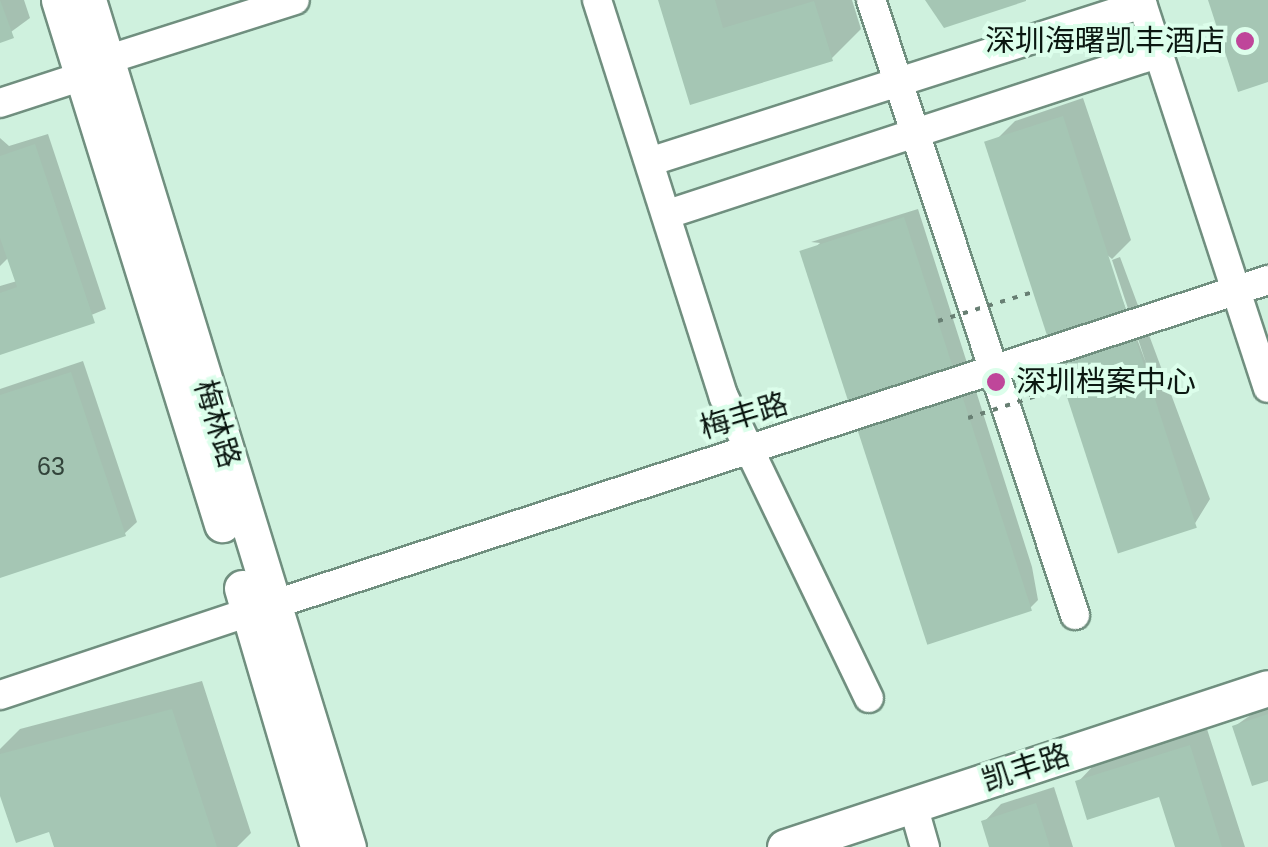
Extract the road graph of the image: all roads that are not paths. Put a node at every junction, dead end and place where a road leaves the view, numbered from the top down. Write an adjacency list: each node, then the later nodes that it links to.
1 (59, 0): 8 (main road, 梅林路)
2 (88, 0): 8 (main road, 梅林路)
3 (295, 0): 8 (street)
4 (598, 0): 13 (street)
5 (870, 0): 9 (street)
6 (1141, 2): 7 (street); 9 (street)
7 (1157, 54): 12 (street); 16 (street)
8 (89, 66): 10 (street); 11 (street); 20 (main road, 梅林路)
9 (898, 83): 12 (street); 13 (street)
10 (0, 88)
11 (0, 103)
12 (915, 133): 14 (street); 17 (street)
13 (652, 161): 14 (street)
14 (668, 214): 19 (street)
15 (1268, 280): 16 (street, 梅丰路)
16 (1236, 291): 17 (street, 梅丰路); 18 (street)
17 (994, 369): 19 (street, 梅丰路); 21 (street)
18 (1268, 388)
19 (744, 450): 20 (street, 梅丰路); 24 (street)
20 (261, 608): 23 (street, 梅丰路); 25 (main road, 梅林路); 29 (main road, 梅林路)
21 (1074, 615)
22 (1268, 688): 26 (main road, 凯丰路)
23 (0, 695)
24 (869, 698)
25 (293, 770): 27 (main road); 28 (main road, 梅林路)
26 (912, 805): 30 (main road, 凯丰路); 31 (street)
27 (305, 847)
28 (318, 847)
29 (348, 847)
30 (785, 847)
31 (926, 847)

